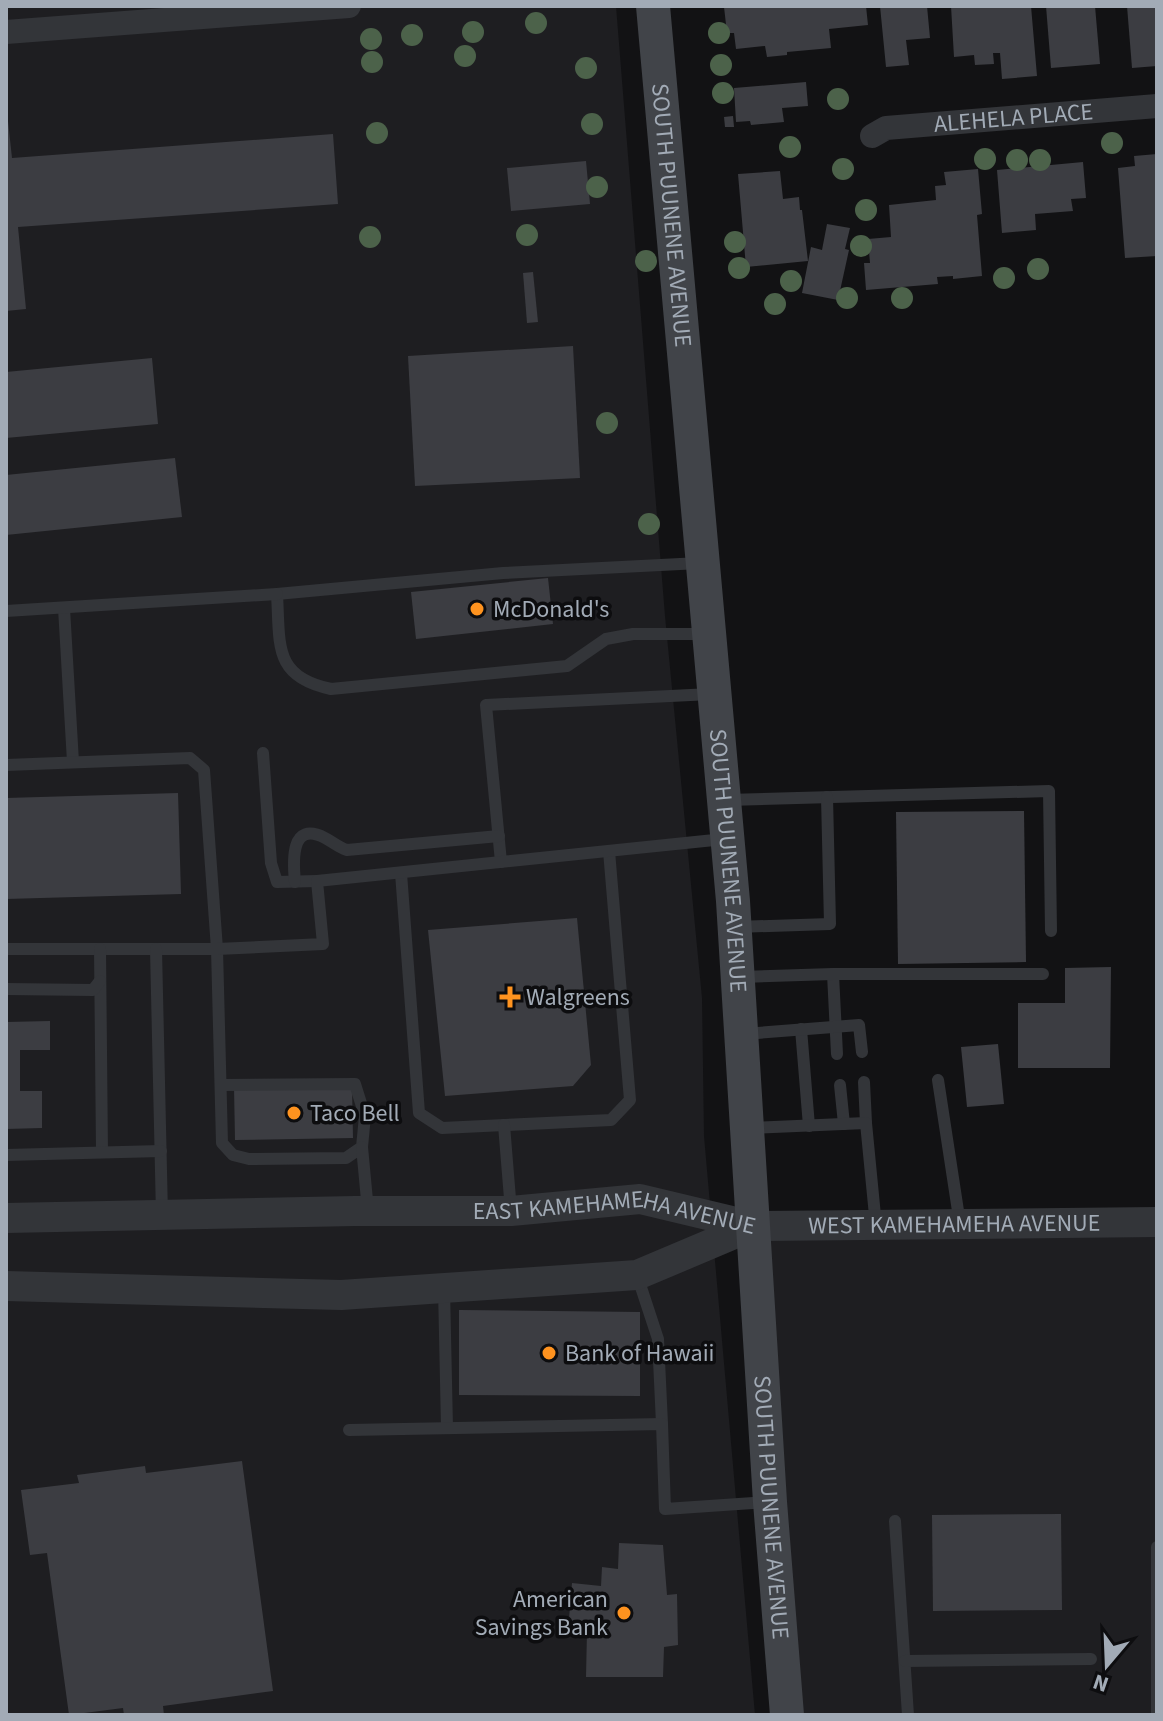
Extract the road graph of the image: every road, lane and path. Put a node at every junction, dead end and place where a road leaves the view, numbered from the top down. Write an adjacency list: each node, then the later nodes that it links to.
1 (349, 6): 3 (street)
2 (653, 6): 7 (main road, SOUTH PUUNENE AVENUE)
3 (306, 8): 4 (street)
4 (6, 32)
5 (1157, 106): 6 (street, ALEHELA PLACE)
6 (872, 136)
7 (704, 563): 8 (lane); 11 (main road, SOUTH PUUNENE AVENUE)
8 (277, 594): 9 (lane); 11 (lane)
9 (64, 608): 10 (lane); 14 (lane)
10 (6, 611)
11 (710, 634): 12 (main road, SOUTH PUUNENE AVENUE)
12 (714, 693): 17 (main road, SOUTH PUUNENE AVENUE); 18 (lane)
13 (263, 753): 24 (lane)
14 (73, 762): 15 (lane); 30 (lane)
15 (6, 765)
16 (827, 797): 17 (lane); 25 (lane); 26 (lane)
17 (723, 800): 19 (main road, SOUTH PUUNENE AVENUE)
18 (499, 836): 21 (lane); 24 (lane)
19 (726, 839): 20 (lane); 25 (main road, SOUTH PUUNENE AVENUE)
20 (609, 851): 21 (lane); 47 (lane)
21 (501, 862): 22 (lane)
22 (401, 873): 23 (lane); 47 (lane)
23 (317, 881): 24 (lane); 30 (lane)
24 (295, 882)
25 (735, 927): 33 (main road, SOUTH PUUNENE AVENUE)
26 (1051, 931)
27 (6, 949): 28 (lane)
28 (100, 949): 29 (lane); 34 (lane)
29 (156, 949): 30 (lane); 51 (lane)
30 (217, 949): 43 (lane)
31 (833, 974): 32 (lane); 33 (lane); 36 (lane)
32 (1043, 974)
33 (738, 978): 38 (main road, SOUTH PUUNENE AVENUE)
34 (100, 981): 35 (lane); 52 (lane)
35 (6, 989)
36 (835, 1026): 37 (lane); 39 (lane); 40 (lane)
37 (801, 1029): 38 (lane); 48 (lane)
38 (741, 1034): 49 (main road, SOUTH PUUNENE AVENUE)
39 (862, 1052)
40 (837, 1054)
41 (938, 1080): 59 (lane)
42 (864, 1082): 45 (lane)
43 (222, 1085): 50 (lane); 50 (lane)
44 (840, 1085): 46 (lane)
45 (866, 1123): 46 (lane); 61 (lane)
46 (844, 1124): 48 (lane)
47 (504, 1125): 55 (lane)
48 (809, 1126): 49 (lane)
49 (746, 1128): 60 (main road, SOUTH PUUNENE AVENUE)
50 (362, 1147): 54 (lane)
51 (161, 1151): 52 (lane); 56 (lane)
52 (102, 1152): 53 (lane)
53 (6, 1155)
54 (368, 1211): 55 (street, EAST KAMEHAMEHA AVENUE); 56 (street, EAST KAMEHAMEHA AVENUE)
55 (511, 1211): 60 (street, EAST KAMEHAMEHA AVENUE)
56 (162, 1215): 57 (street, EAST KAMEHAMEHA AVENUE)
57 (6, 1218)
58 (1157, 1222): 59 (street, WEST KAMEHAMEHA AVENUE)
59 (960, 1224): 61 (street, WEST KAMEHAMEHA AVENUE)
60 (753, 1226): 61 (street, WEST KAMEHAMEHA AVENUE); 62 (street, EAST KAMEHAMEHA AVENUE); 68 (main road, SOUTH PUUNENE AVENUE)
61 (876, 1226)
62 (637, 1275): 64 (street, EAST KAMEHAMEHA AVENUE); 65 (lane)
63 (6, 1286): 64 (street, EAST KAMEHAMEHA AVENUE)
64 (444, 1288): 66 (lane)
65 (662, 1424): 66 (lane); 68 (lane)
66 (447, 1428): 67 (lane)
67 (349, 1430)
68 (770, 1502): 73 (main road, SOUTH PUUNENE AVENUE)
69 (895, 1521): 72 (lane)
70 (1157, 1547): 75 (lane)
71 (1091, 1659): 72 (lane)
72 (905, 1661): 74 (lane)
73 (787, 1715)
74 (908, 1715)
75 (1157, 1715)

